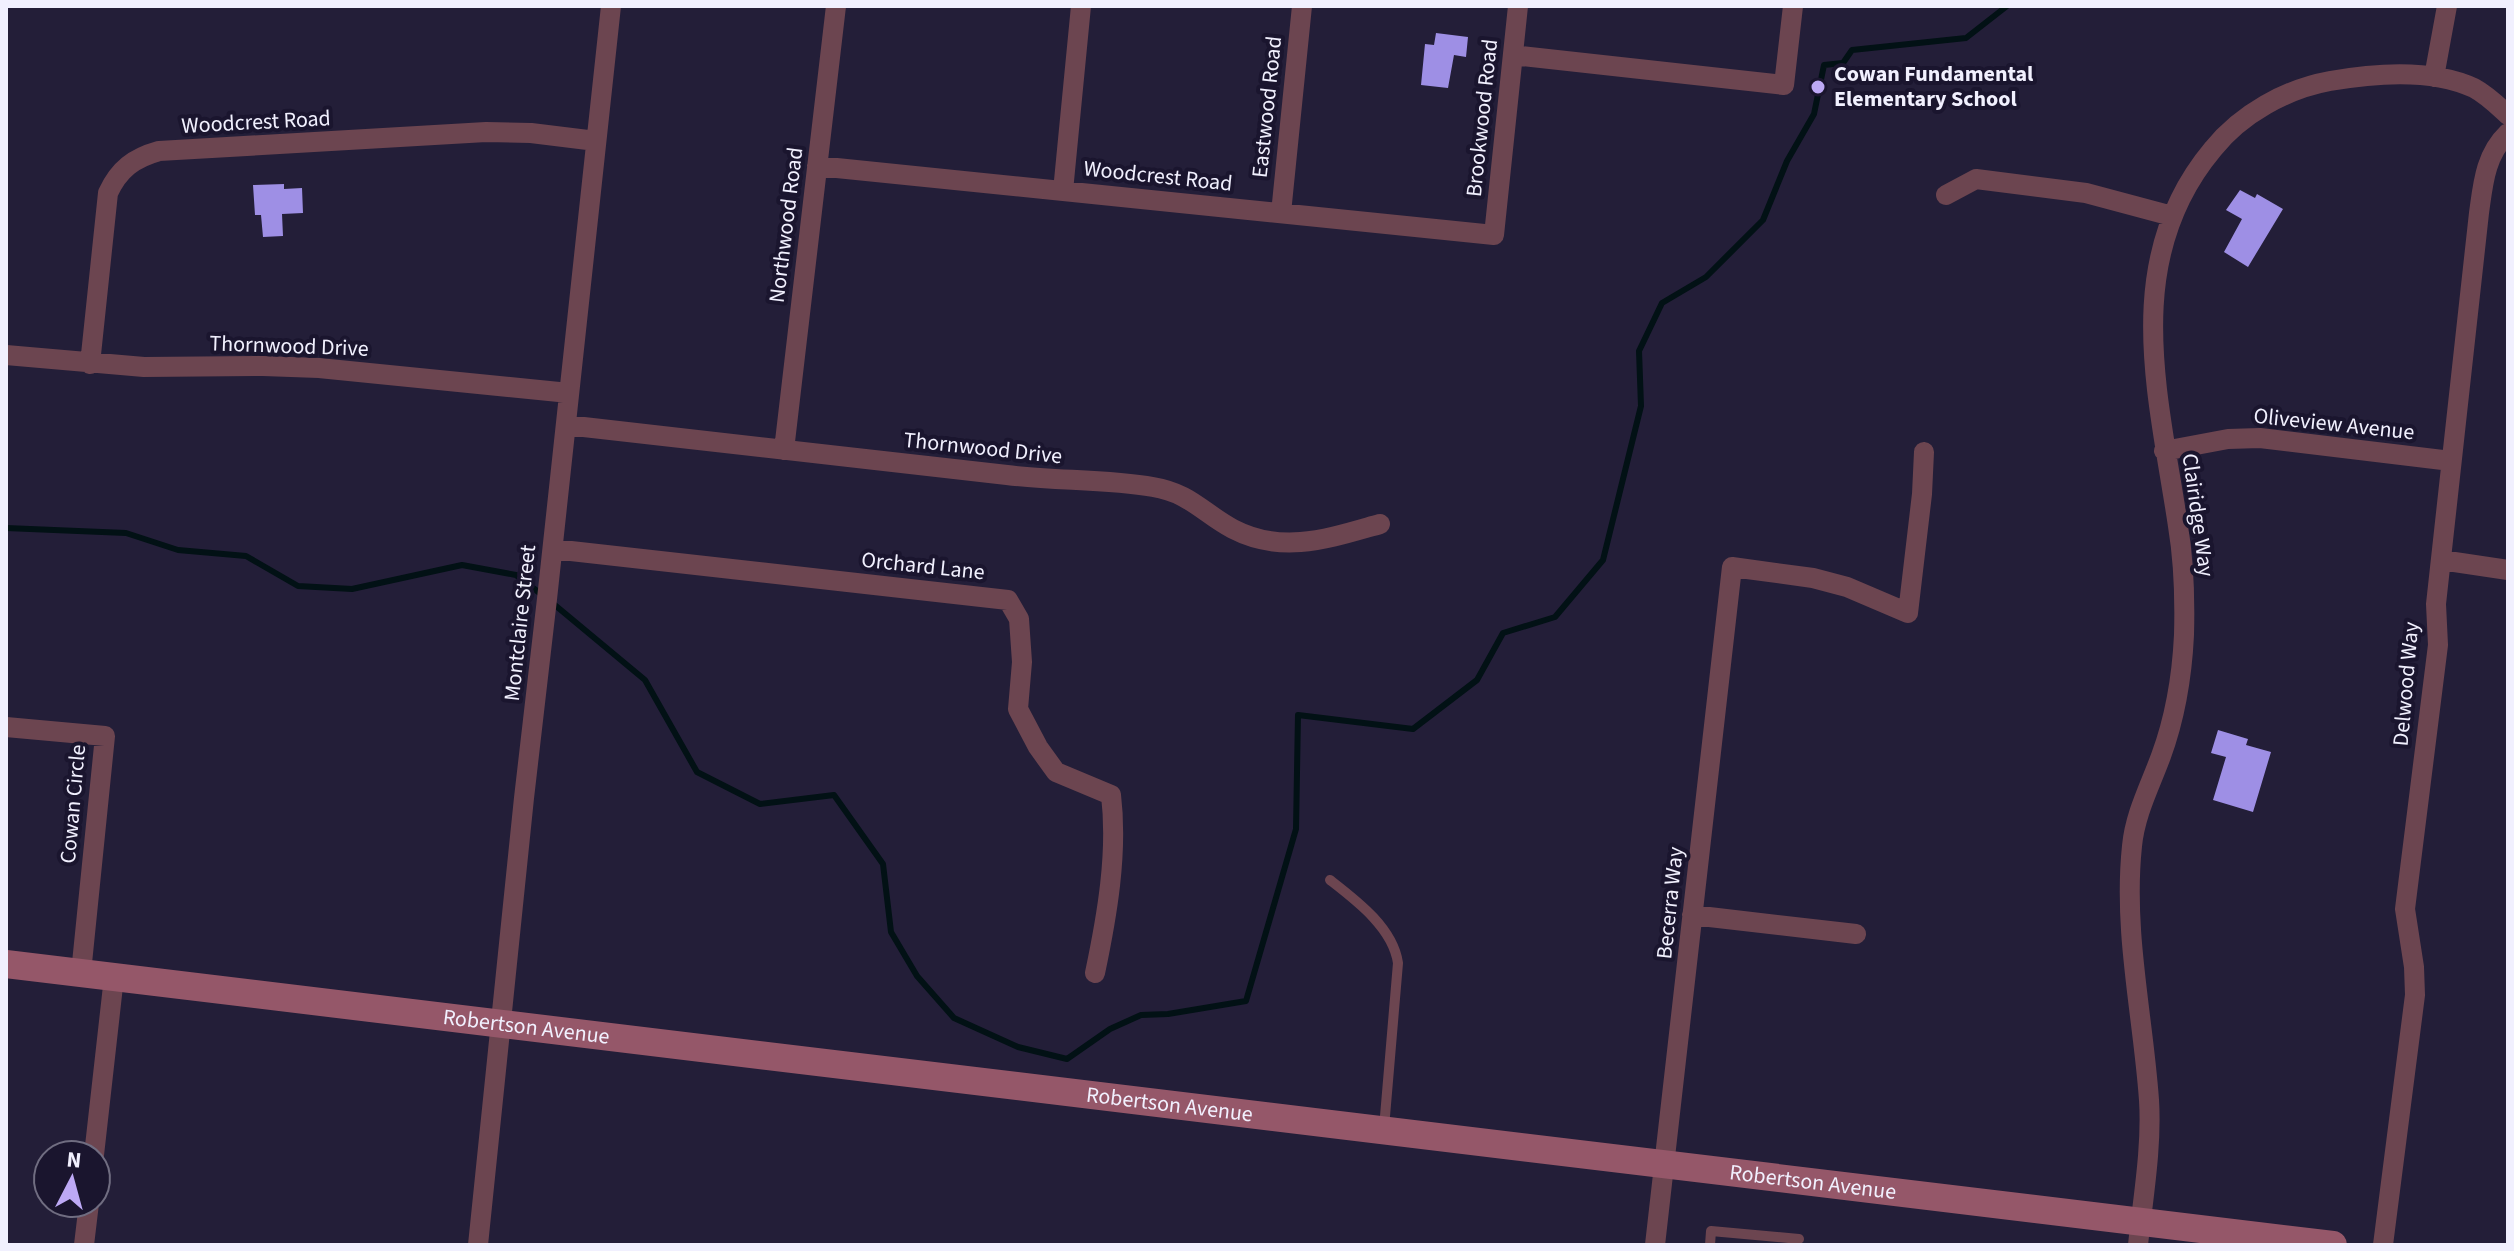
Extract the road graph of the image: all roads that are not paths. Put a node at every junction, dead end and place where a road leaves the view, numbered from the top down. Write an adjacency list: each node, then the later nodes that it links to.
1 (611, 6): 12 (street, Montclaire Street)
2 (836, 6): 13 (street, Northwood Road)
3 (1081, 6): 14 (street)
4 (1302, 6): 16 (street, Eastwood Road)
5 (1518, 6): 8 (street, Brookwood Road)
6 (1793, 6): 8 (street)
7 (2447, 6): 9 (street)
8 (1513, 55): 18 (street, Brookwood Road)
9 (2434, 77): 10 (street, Clairidge Way); 17 (street, Clairidge Way)
10 (2508, 115)
11 (2508, 133): 26 (street, Delwood Way)
12 (596, 141): 20 (street, Woodcrest Road); 21 (street, Montclaire Street)
13 (817, 166): 14 (street, Woodcrest Road); 23 (street, Northwood Road)
14 (1063, 191): 16 (street, Woodcrest Road)
15 (1946, 195): 17 (street)
16 (1281, 213): 18 (street, Woodcrest Road)
17 (2172, 216): 24 (street, Clairidge Way)
18 (1494, 235)
19 (6, 355): 20 (street, Thornwood Drive)
20 (90, 364): 21 (street, Thornwood Drive)
21 (569, 393): 22 (street, Montclaire Street)
22 (566, 425): 23 (street, Thornwood Drive); 28 (street, Montclaire Street)
23 (784, 450): 27 (street, Thornwood Drive)
24 (2164, 451): 26 (street, Oliveview Avenue); 44 (street, Clairidge Way)
25 (1924, 452): 33 (street, Becerra Way)
26 (2451, 461): 29 (street, Delwood Way)
27 (1380, 524)
28 (553, 549): 37 (street, Orchard Lane); 39 (street, Montclaire Street)
29 (2441, 560): 30 (street); 51 (street, Delwood Way)
30 (2508, 570)
31 (6, 727): 36 (street, Cowan Circle)
32 (1330, 880): 40 (lane)
33 (1692, 915): 34 (street); 42 (street, Becerra Way)
34 (1856, 934)
35 (6, 964): 36 (street, Robertson Avenue)
36 (81, 973): 38 (street, Robertson Avenue)
37 (1095, 973)
38 (114, 977): 39 (street, Robertson Avenue); 41 (street)
39 (502, 1024): 40 (street, Robertson Avenue); 47 (street, Montclaire Street)
40 (1384, 1130): 42 (street, Robertson Avenue)
41 (96, 1139)
42 (1664, 1164): 44 (street, Robertson Avenue); 48 (street, Becerra Way)
43 (87, 1219): 46 (street)
44 (2139, 1233): 50 (street, Robertson Avenue)
45 (1799, 1239): 49 (lane)
46 (84, 1245)
47 (478, 1245)
48 (1655, 1245)
49 (1710, 1245)
50 (2333, 1245)
51 (2383, 1245)

